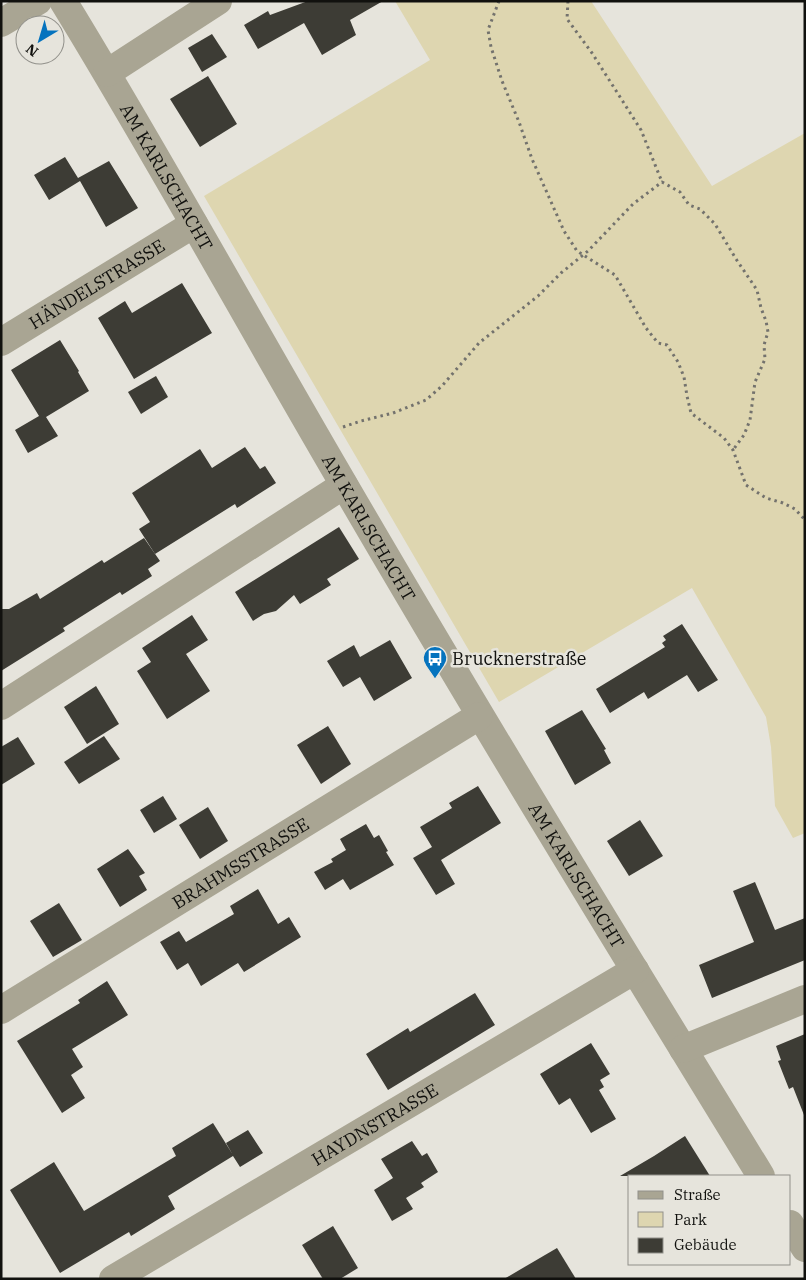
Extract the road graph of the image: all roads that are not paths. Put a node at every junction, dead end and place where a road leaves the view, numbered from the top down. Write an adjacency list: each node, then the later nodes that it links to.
1 (38, 1): 4 (street)
2 (63, 1): 5 (street, AM KARLSCHACHT)
3 (218, 1): 5 (street)
4 (1, 23)
5 (107, 73): 6 (street, AM KARLSCHACHT)
6 (194, 224): 7 (street, HÄNDELSTRASSE); 8 (street, AM KARLSCHACHT)
7 (1, 342)
8 (344, 485): 9 (street); 10 (street, AM KARLSCHACHT)
9 (1, 706)
10 (479, 716): 11 (street, AM KARLSCHACHT); 13 (street, BRAHMSSTRASSE)
11 (635, 970): 14 (street, AM KARLSCHACHT); 18 (street, HAYDNSTRASSE)
12 (805, 999): 14 (street)
13 (1, 1010)
14 (683, 1049): 15 (street, AM KARLSCHACHT)
15 (760, 1175)
16 (791, 1226): 17 (street)
17 (805, 1248)
18 (113, 1279)

